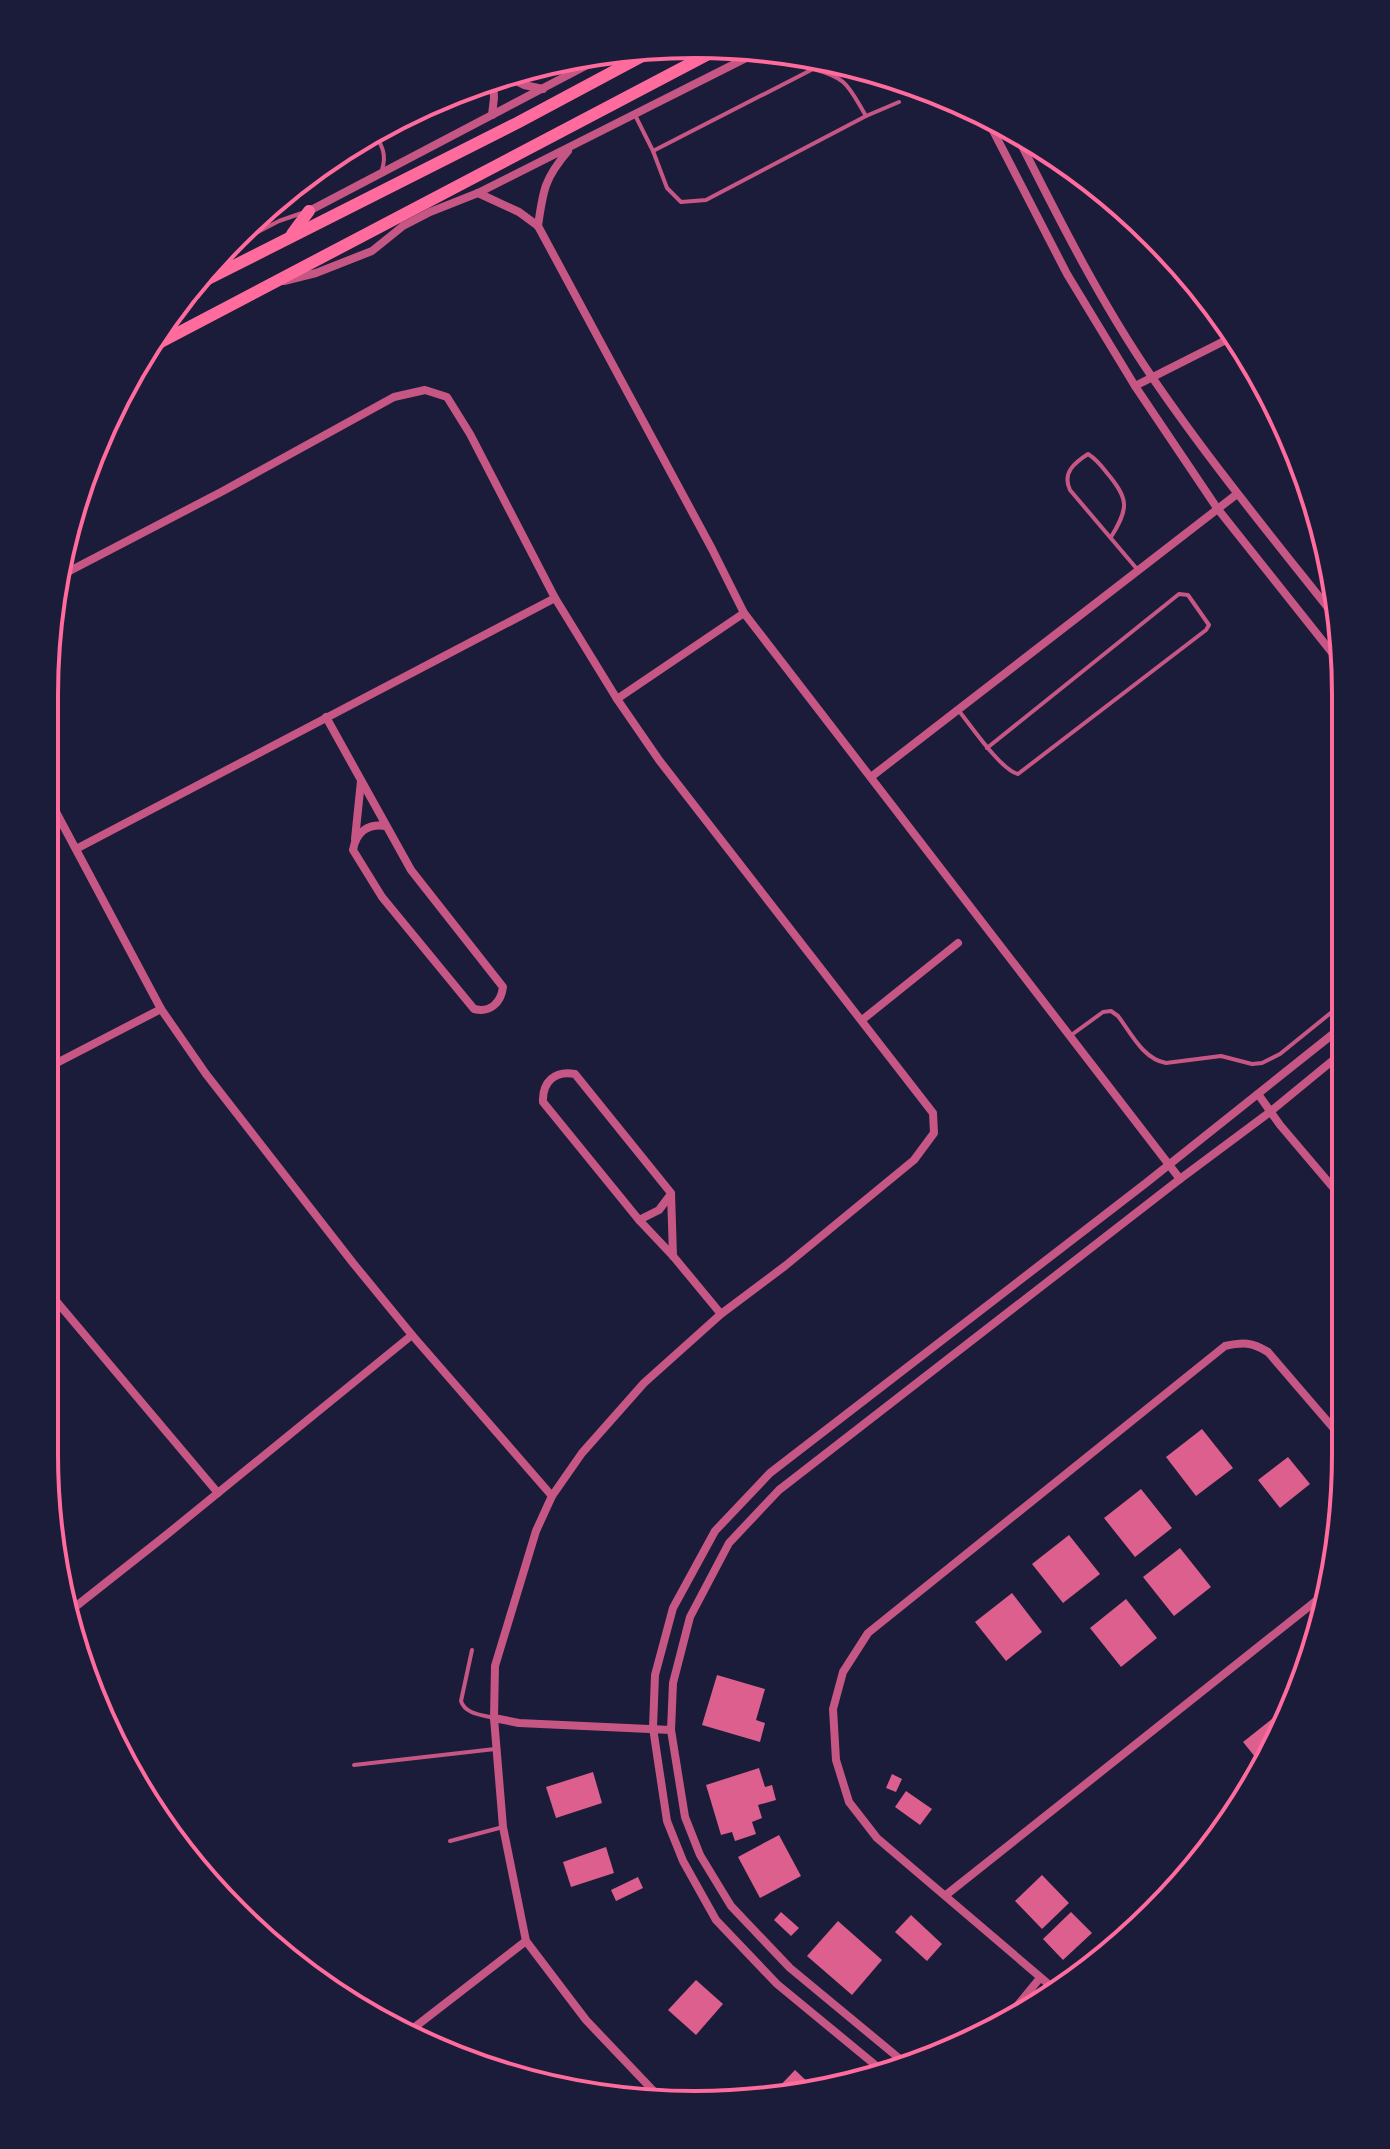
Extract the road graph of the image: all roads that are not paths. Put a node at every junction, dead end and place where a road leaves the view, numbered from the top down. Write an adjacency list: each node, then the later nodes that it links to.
1 (701, 58): 25 (main road)
2 (743, 60): 10 (street)
3 (633, 61): 23 (main road)
4 (583, 68): 7 (street)
5 (813, 69): 12 (lane); 17 (lane)
6 (520, 83): 7 (street)
7 (544, 89): 11 (street)
8 (494, 91): 11 (street)
9 (899, 102): 12 (lane)
10 (634, 114): 15 (street); 17 (lane)
11 (492, 115): 18 (street)
12 (866, 116): 17 (lane)
13 (994, 133): 29 (street)
14 (379, 142): 18 (lane)
15 (572, 147): 19 (street); 21 (street)
16 (1024, 149): 28 (street)
17 (653, 151)
18 (380, 174): 20 (street)
19 (478, 193): 21 (street); 25 (street)
20 (309, 211): 22 (lane); 23 (main road)
21 (538, 226): 37 (street)
22 (259, 231)
23 (290, 237): 24 (main road)
24 (216, 275)
25 (272, 285): 26 (main road)
26 (166, 339)
27 (1225, 341): 28 (street)
28 (1152, 376): 29 (street); 30 (street)
29 (1135, 386): 31 (street)
30 (1237, 494): 31 (street); 36 (street)
31 (1217, 508): 33 (street); 38 (street)
32 (1111, 537): 32 (lane); 33 (lane)
33 (1138, 570): 40 (street)
34 (70, 571): 35 (street)
35 (555, 598): 39 (street); 41 (street)
36 (1326, 605)
37 (744, 613): 39 (street); 43 (street)
38 (1331, 651)
39 (617, 699): 52 (street)
40 (958, 710): 42 (lane); 43 (street)
41 (326, 717): 44 (street); 48 (street)
42 (987, 748): 42 (lane)
43 (871, 777): 54 (street)
44 (361, 780): 46 (street); 47 (street)
45 (58, 816): 48 (street)
46 (386, 826): 47 (street); 47 (street)
47 (354, 842)
48 (76, 849): 50 (street)
49 (958, 943): 52 (street)
50 (161, 1009): 56 (street); 67 (street)
51 (1332, 1012): 54 (lane)
52 (862, 1020): 66 (street)
53 (1332, 1035): 57 (street)
54 (1070, 1036): 59 (street)
55 (1332, 1061): 58 (street)
56 (58, 1062)
57 (1258, 1094): 58 (street); 59 (street)
58 (1270, 1112): 60 (street); 61 (street)
59 (1168, 1165): 60 (street); 75 (street)
60 (1180, 1179): 76 (street)
61 (1332, 1184)
62 (671, 1193): 63 (street); 63 (street); 64 (street)
63 (639, 1220): 64 (street)
64 (673, 1256): 66 (street)
65 (58, 1303): 69 (street)
66 (721, 1314): 70 (street)
67 (412, 1335): 69 (street); 70 (street)
68 (1332, 1427): 81 (street)
69 (218, 1493): 72 (street)
70 (552, 1496): 74 (street)
71 (1314, 1603): 81 (street)
72 (77, 1606)
73 (472, 1650): 74 (lane)
74 (494, 1718): 75 (street); 77 (street)
75 (653, 1728): 76 (street); 88 (street)
76 (671, 1730): 87 (street)
77 (497, 1749): 78 (lane); 79 (street)
78 (354, 1765)
79 (503, 1827): 80 (lane); 82 (street)
80 (450, 1841)
81 (946, 1895): 83 (street)
82 (526, 1941): 86 (street); 89 (street)
83 (1040, 1978): 84 (street); 85 (street)
84 (1048, 1984)
85 (1020, 2002)
86 (416, 2026)
87 (898, 2058)
88 (875, 2065)
89 (653, 2090)

